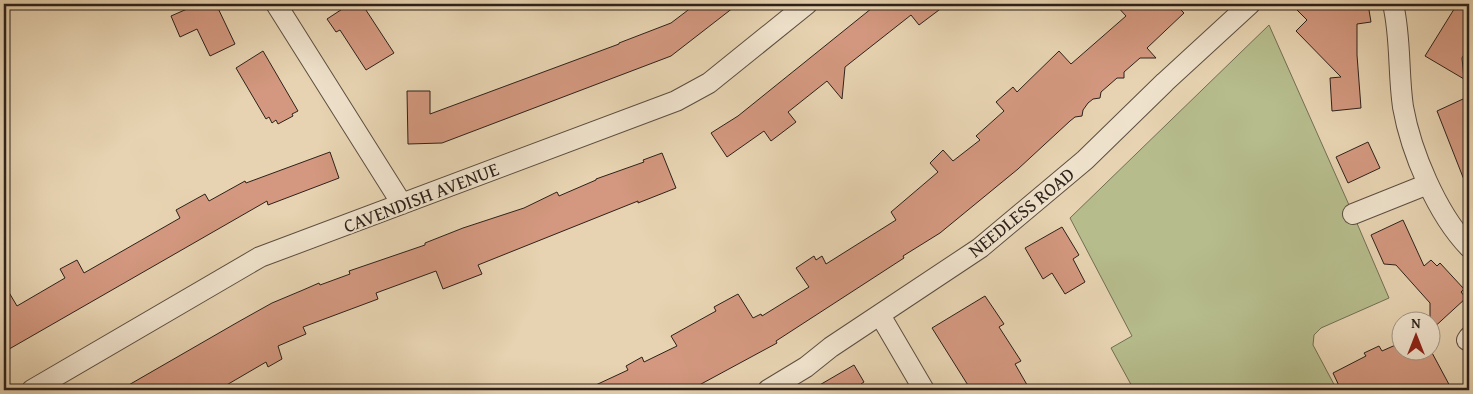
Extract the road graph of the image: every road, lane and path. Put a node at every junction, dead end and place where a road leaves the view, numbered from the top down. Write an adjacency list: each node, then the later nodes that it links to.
1 (276, 4): 6 (street)
2 (807, 4): 6 (street, CAVENDISH AVENUE)
3 (1250, 4): 9 (street, NEEDLESS ROAD)
4 (1394, 4): 5 (street)
5 (1428, 184): 7 (street); 8 (street)
6 (402, 204): 10 (street, CAVENDISH AVENUE)
7 (1353, 214)
8 (1469, 247)
9 (880, 315): 11 (street, NEEDLESS ROAD); 12 (street)
10 (32, 390)
11 (768, 390)
12 (924, 390)

